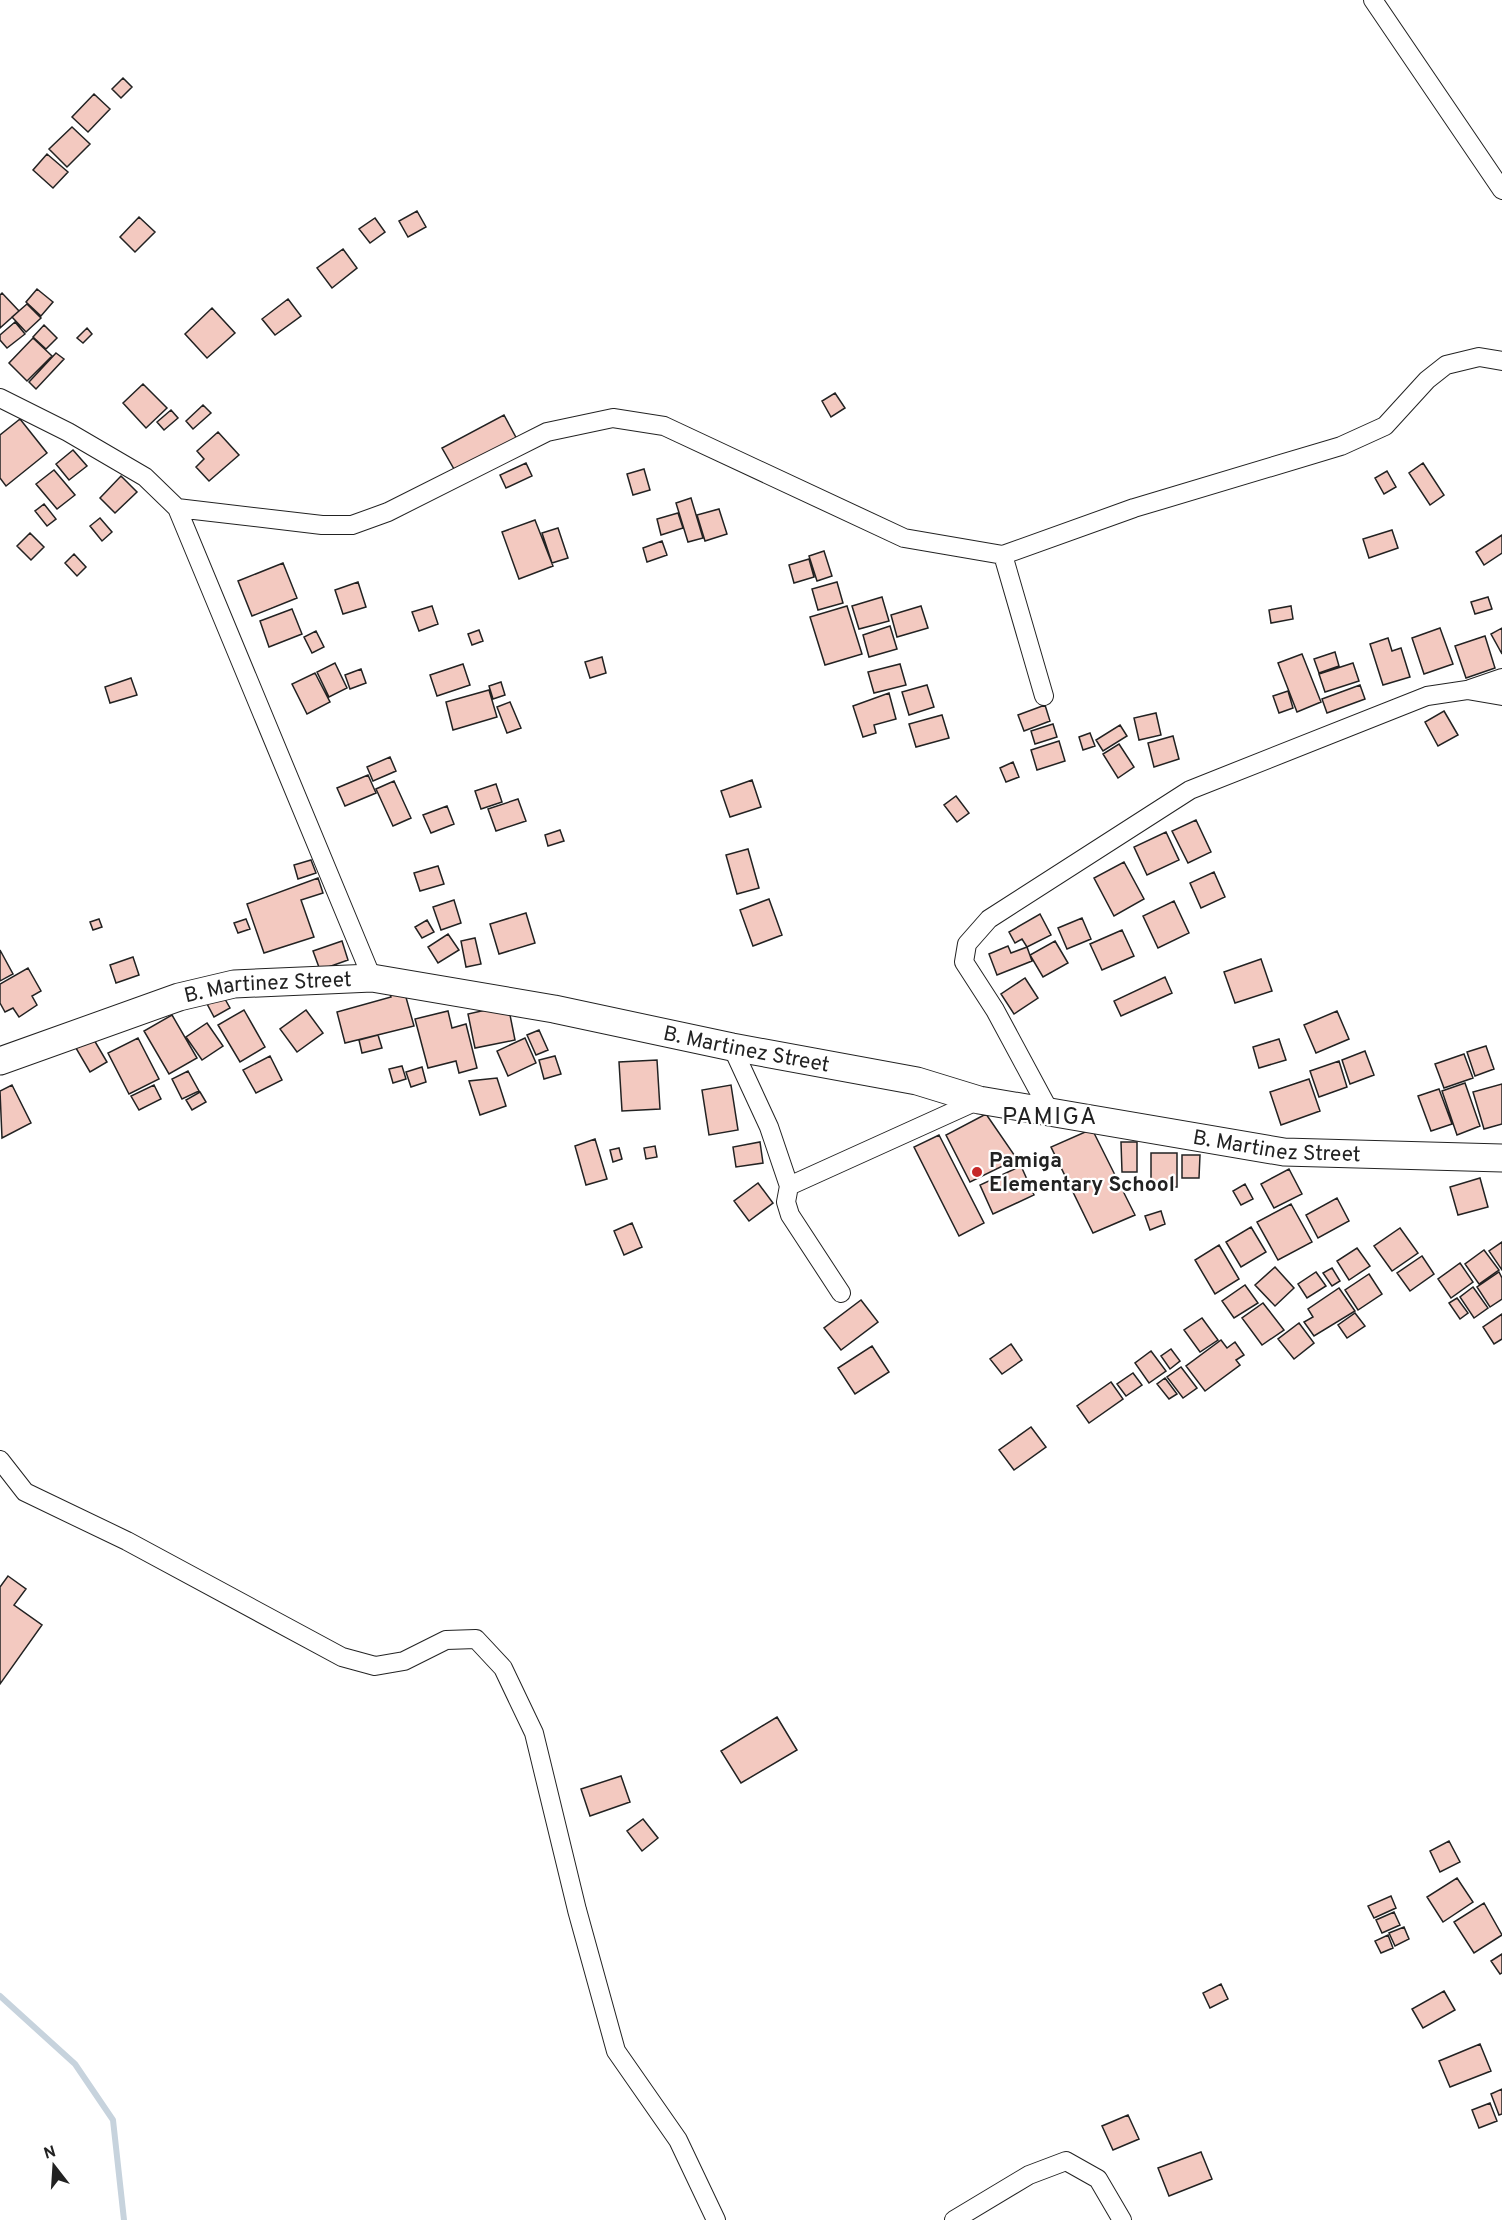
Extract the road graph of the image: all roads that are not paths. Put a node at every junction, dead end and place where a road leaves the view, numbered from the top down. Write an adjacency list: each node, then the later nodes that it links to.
1 (1373, 0): 2 (street)
2 (1502, 190)
3 (1502, 361): 6 (street)
4 (0, 398): 5 (street)
5 (177, 508): 6 (street); 11 (street)
6 (1003, 555): 9 (street)
7 (1502, 678): 8 (street)
8 (1467, 690): 10 (street); 15 (street)
9 (1044, 696)
10 (1502, 696)
11 (372, 978): 12 (street, B. Martinez Street); 13 (street, B. Martinez Street)
12 (732, 1047): 14 (street, B. Martinez Street); 17 (street)
13 (0, 1061)
14 (979, 1101): 15 (street, B. Martinez Street); 17 (street)
15 (1051, 1114): 16 (street, B. Martinez Street)
16 (1502, 1158)
17 (789, 1186): 18 (street)
18 (842, 1293)
19 (0, 1460): 20 (street)
20 (716, 2220)
21 (954, 2220): 22 (street)
22 (1122, 2220)

